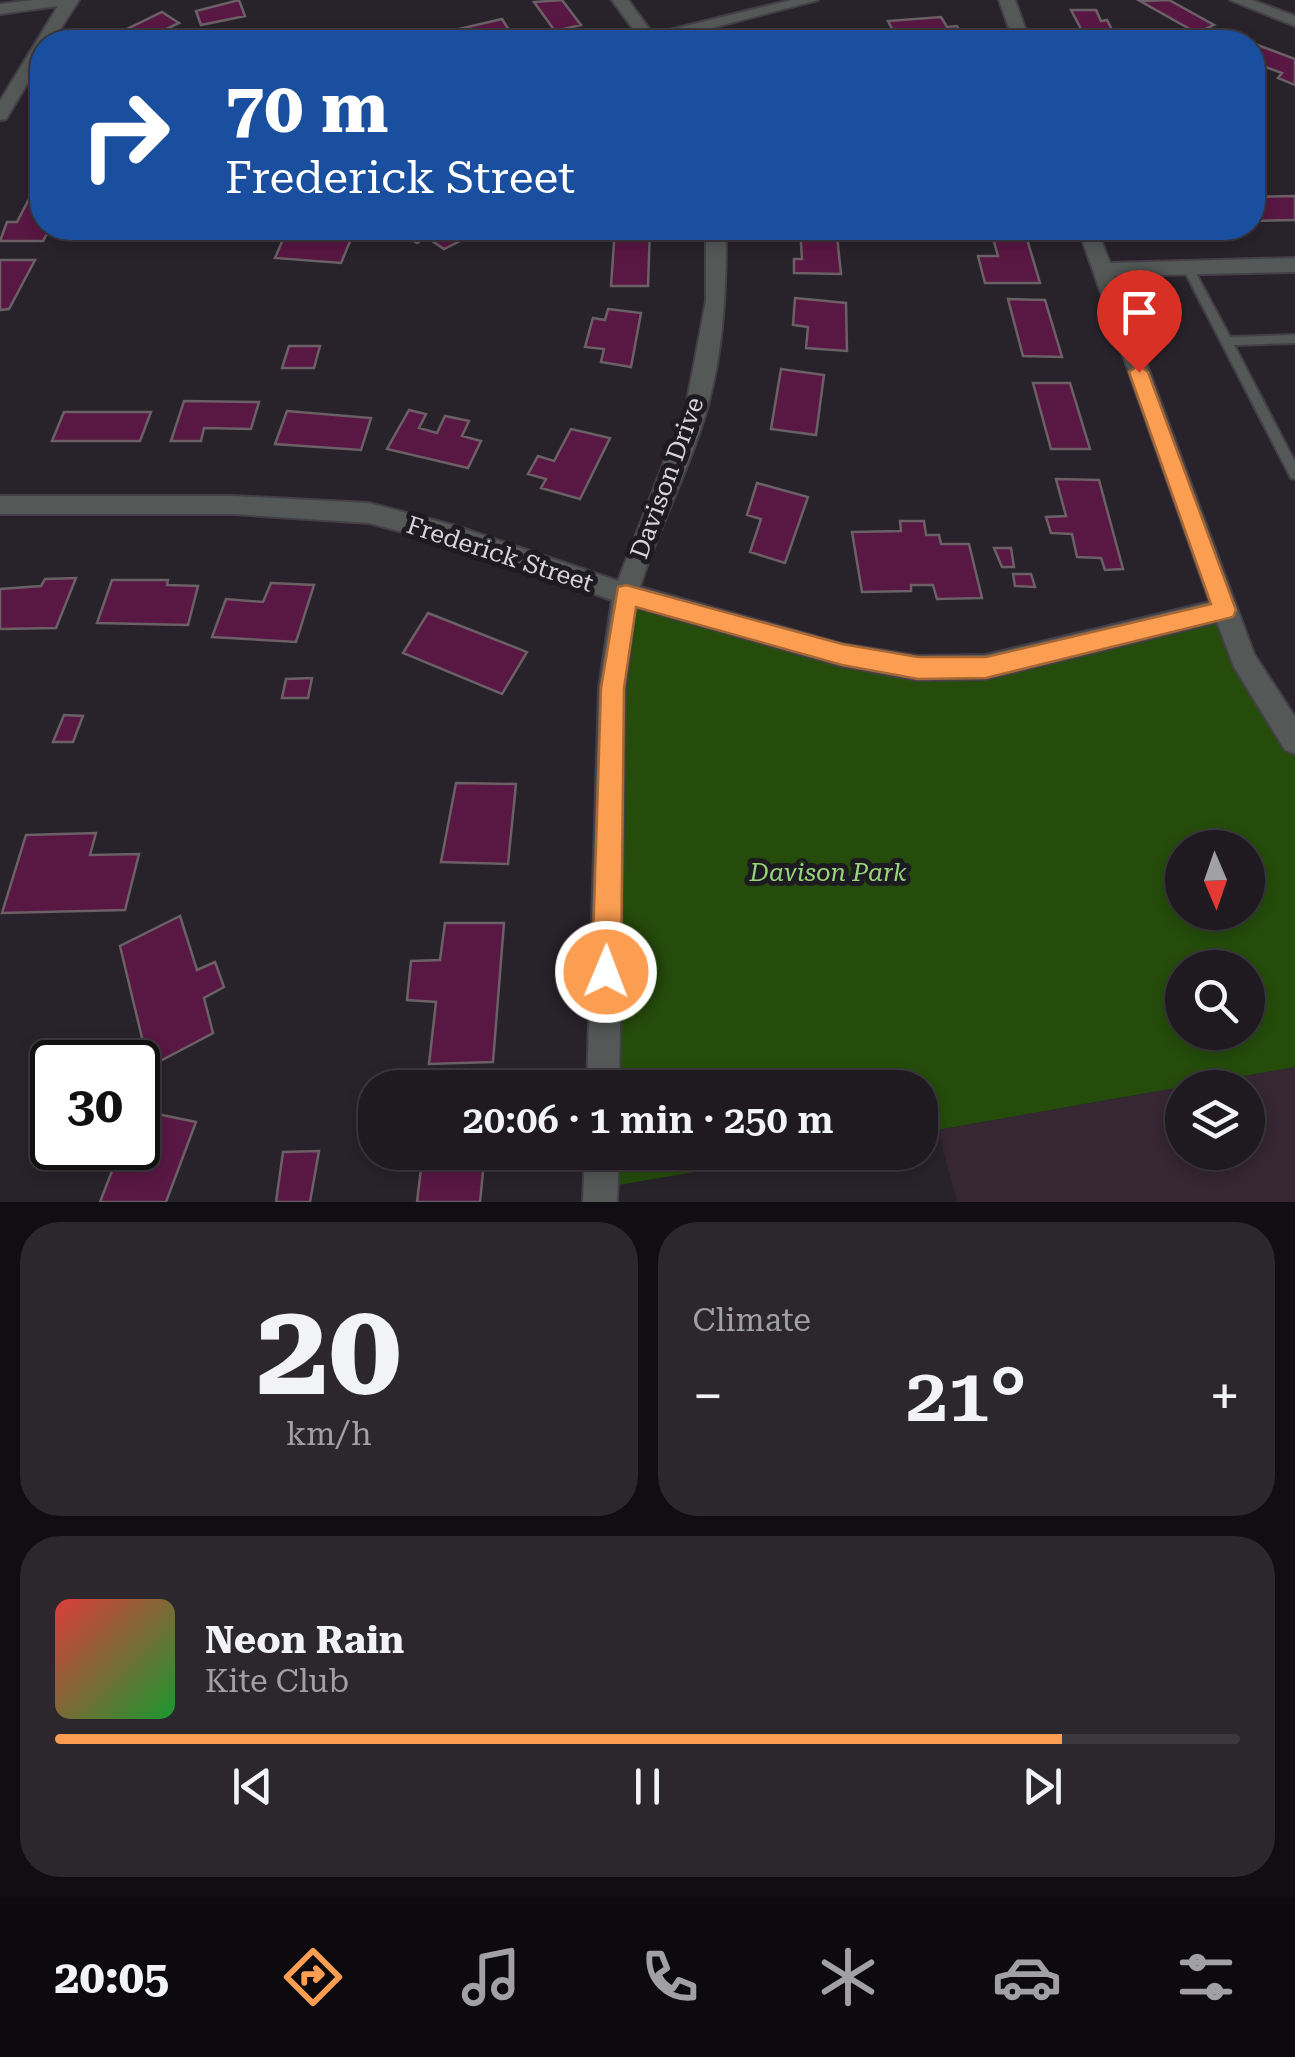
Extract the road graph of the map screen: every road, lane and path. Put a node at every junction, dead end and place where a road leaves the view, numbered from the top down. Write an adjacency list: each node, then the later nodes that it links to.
1 (71, 0): 6 (street); 8 (street)
2 (620, 0): 9 (street)
3 (810, 0): 10 (street)
4 (1008, 0): 11 (street)
5 (1238, 0): 7 (street)
6 (0, 9)
7 (1295, 20)
8 (53, 30)
9 (639, 30)
10 (694, 30)
11 (1018, 30)
12 (30, 67): 13 (street)
13 (0, 116)
14 (716, 240): 23 (street, Davison Drive)
15 (1091, 240): 18 (street)
16 (1295, 265): 17 (street)
17 (1188, 268): 18 (street); 20 (lane)
18 (1102, 270): 24 (street)
19 (1295, 339): 20 (lane)
20 (1226, 341): 21 (lane)
21 (1295, 474)
22 (0, 505): 23 (street, Frederick Street)
23 (626, 594): 24 (street, Frederick Street); 26 (street, Davison Drive)
24 (1224, 610): 25 (street)
25 (1295, 741)
26 (603, 1070)
27 (601, 1170): 28 (street)
28 (600, 1202)

